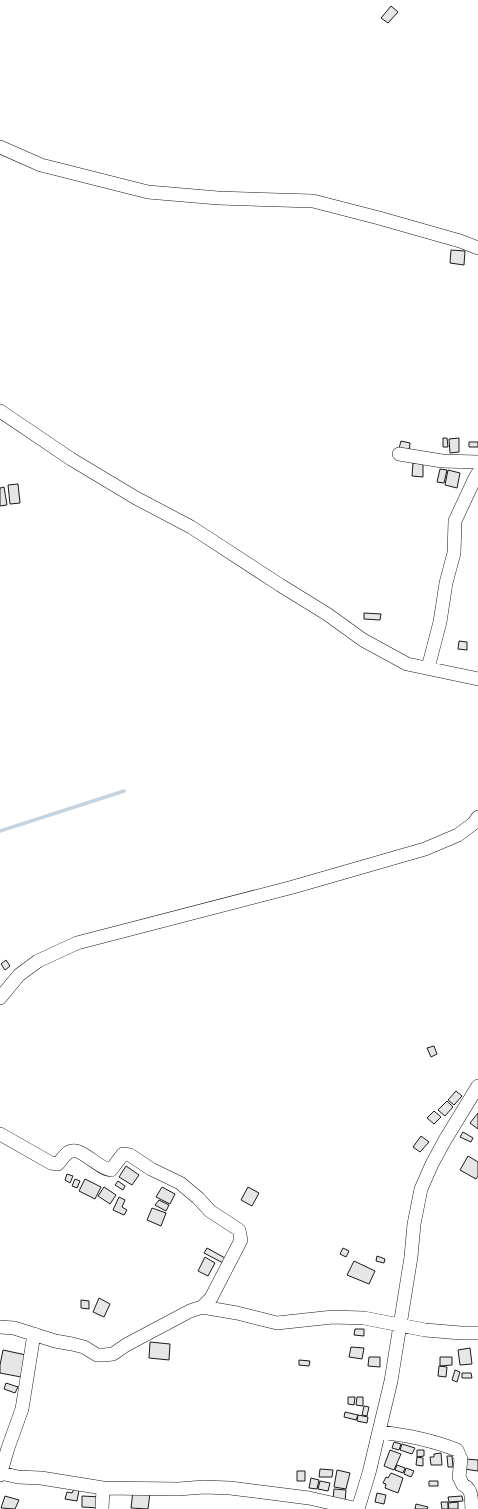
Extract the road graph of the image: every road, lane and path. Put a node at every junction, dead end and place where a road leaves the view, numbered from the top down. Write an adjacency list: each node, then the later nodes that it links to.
1 (0, 147): 2 (street)
2 (478, 248)
3 (0, 411): 7 (street)
4 (399, 454): 5 (street)
5 (478, 462)
6 (478, 473): 7 (street)
7 (428, 668): 8 (street)
8 (478, 679)
9 (478, 817): 10 (street)
10 (0, 998)
11 (478, 1086): 14 (street)
12 (0, 1134): 13 (street)
13 (202, 1307): 14 (street); 17 (street)
14 (400, 1326): 16 (street); 18 (street)
15 (0, 1327): 17 (street)
16 (478, 1333)
17 (34, 1334): 19 (street)
18 (380, 1432): 22 (street); 23 (street)
19 (0, 1474): 20 (street)
20 (103, 1488): 21 (street); 22 (street)
21 (102, 1509)
22 (358, 1509)
23 (472, 1509)

